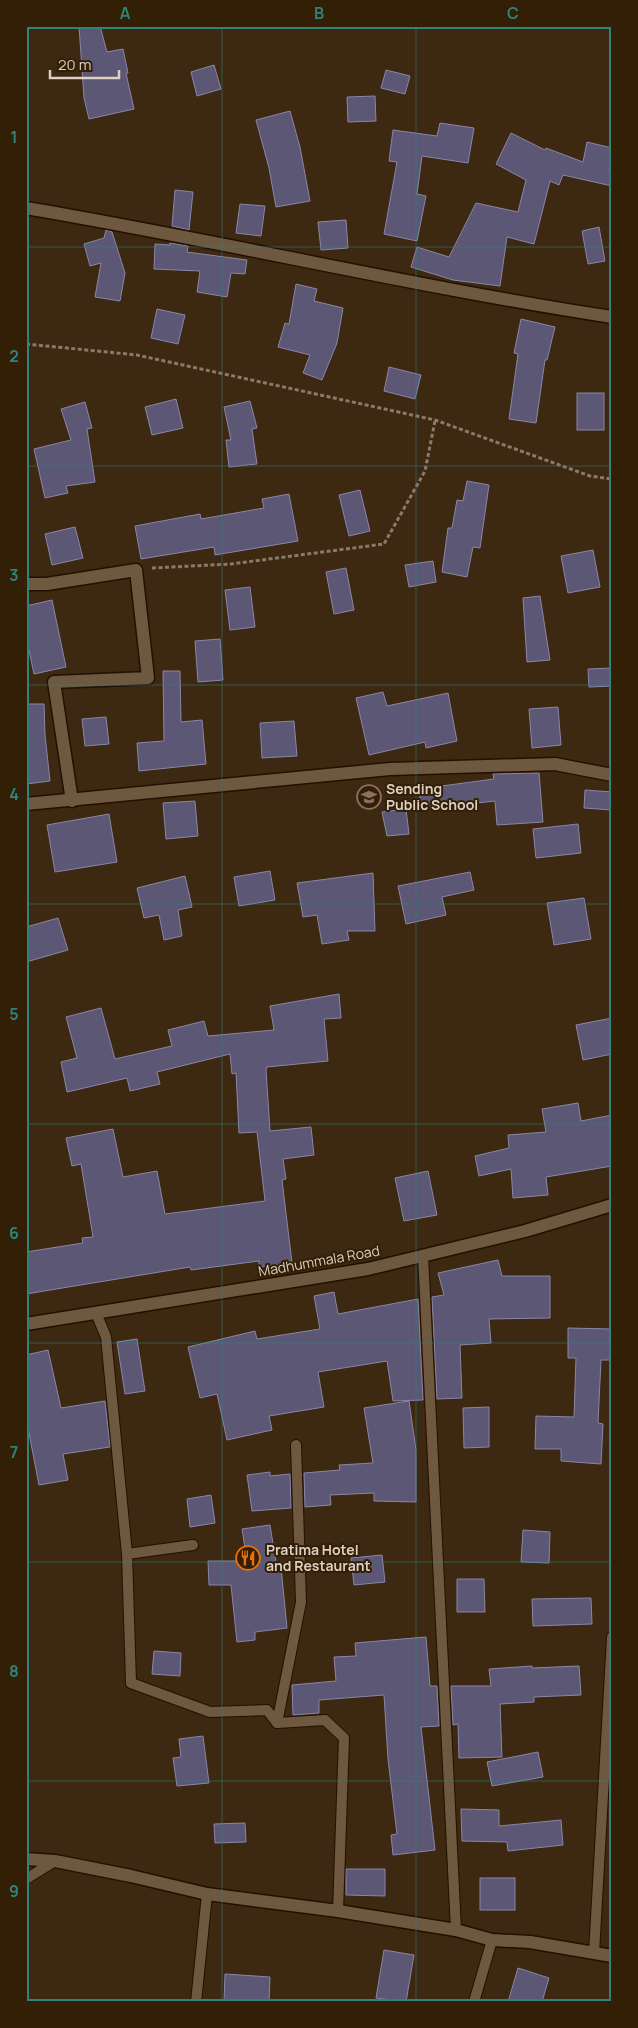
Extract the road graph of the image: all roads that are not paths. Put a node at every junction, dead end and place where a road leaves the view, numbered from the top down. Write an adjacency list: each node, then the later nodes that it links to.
1 (26, 208): 2 (street)
2 (612, 317)
3 (26, 584): 5 (street)
4 (612, 775): 5 (street)
5 (72, 801): 6 (street)
6 (26, 804)
7 (612, 1205): 8 (street, Madhummala Road)
8 (424, 1256): 9 (street, Madhummala Road); 21 (lane)
9 (96, 1313): 10 (street, Madhummala Road); 13 (lane)
10 (26, 1324)
11 (296, 1445): 15 (lane)
12 (193, 1545): 13 (lane)
13 (127, 1554): 15 (lane)
14 (612, 1637): 23 (lane)
15 (277, 1723): 20 (lane)
16 (26, 1860): 17 (street)
17 (55, 1861): 18 (lane); 19 (street)
18 (26, 1879)
19 (206, 1894): 20 (street); 25 (lane)
20 (338, 1912): 21 (street)
21 (456, 1930): 22 (street)
22 (492, 1940): 23 (street); 26 (lane)
23 (594, 1953): 24 (street)
24 (612, 1956)
25 (196, 2002)
26 (474, 2002)

